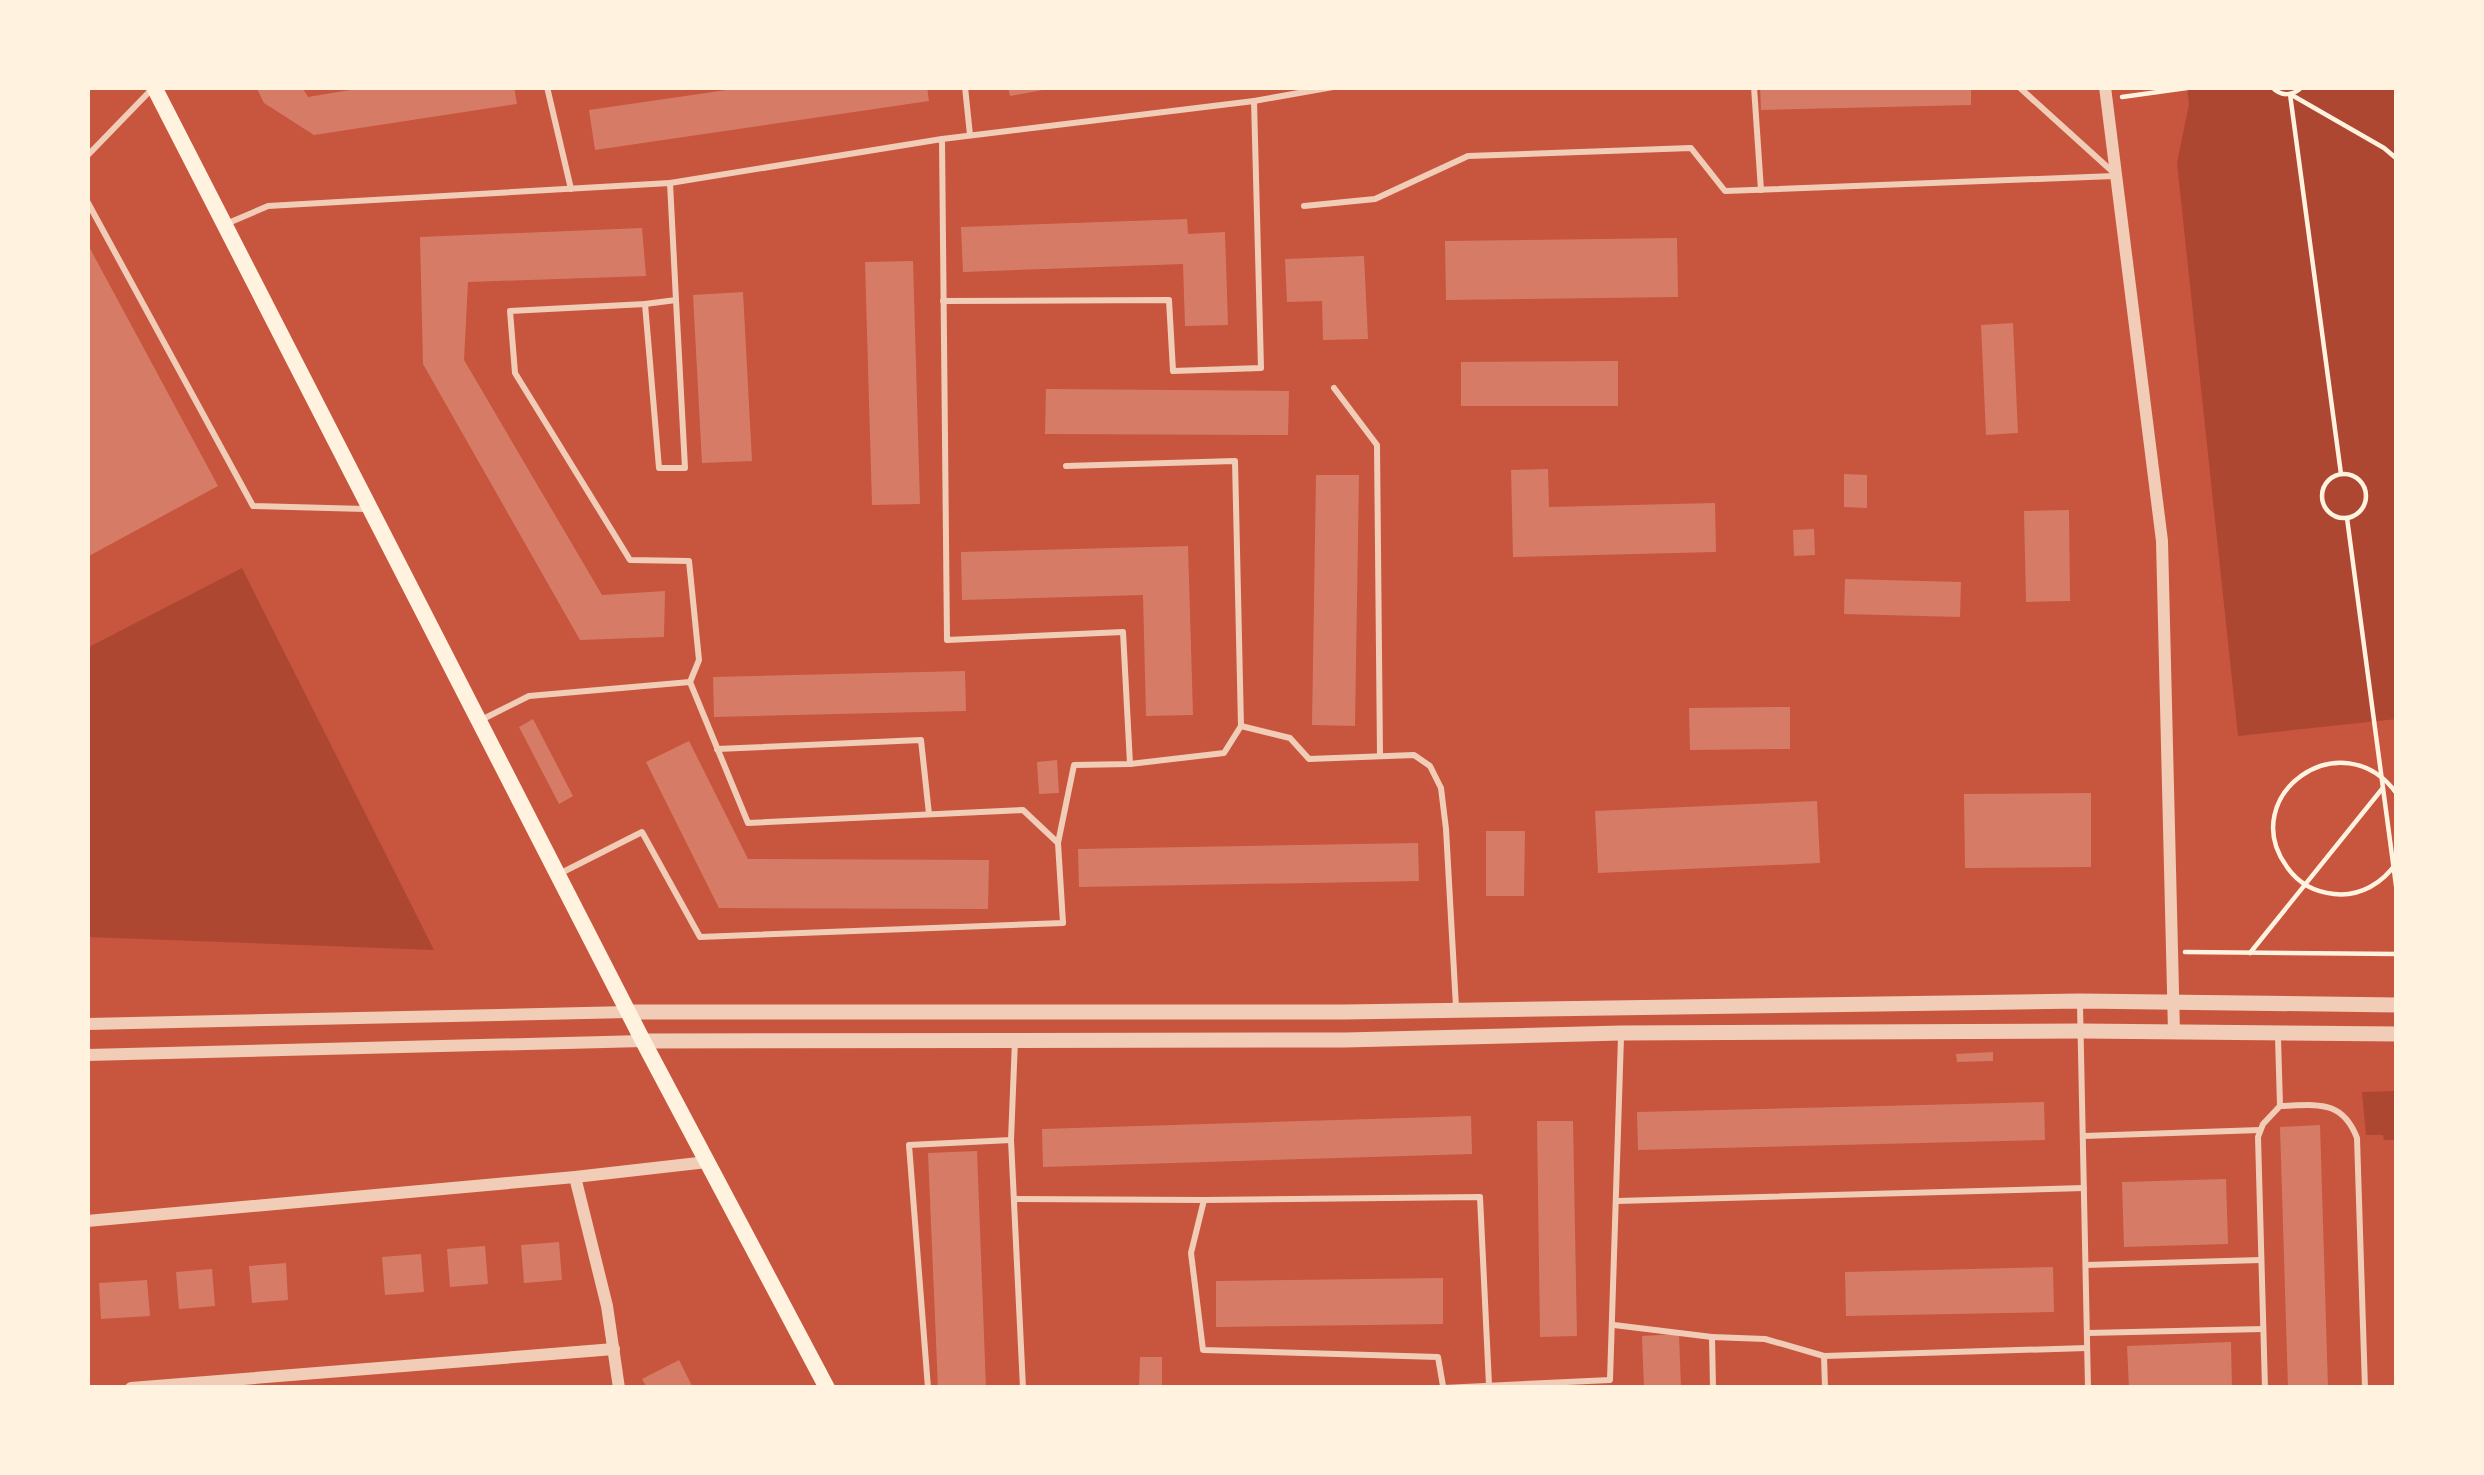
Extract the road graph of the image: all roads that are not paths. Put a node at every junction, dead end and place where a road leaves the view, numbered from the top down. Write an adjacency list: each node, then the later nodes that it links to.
1 (154, 87): 11 (lane); 18 (main road)
2 (547, 87): 14 (lane)
3 (965, 87): 9 (lane)
4 (1333, 87): 8 (lane)
5 (1754, 87): 15 (lane)
6 (2019, 87): 12 (lane)
7 (2105, 93): 12 (street)
8 (1254, 100): 9 (lane); 20 (lane)
9 (970, 135): 10 (lane)
10 (942, 139): 13 (lane); 20 (lane)
11 (87, 156)
12 (2118, 176): 15 (lane); 35 (street)
13 (670, 183): 14 (lane); 19 (lane)
14 (571, 189): 18 (lane)
15 (1761, 190): 17 (lane)
16 (87, 202): 24 (lane)
17 (1304, 206)
18 (224, 225): 24 (main road)
19 (676, 300): 21 (lane); 21 (lane)
20 (943, 302): 30 (lane)
21 (645, 304): 25 (lane)
22 (1334, 388): 29 (lane)
23 (1066, 466): 27 (lane)
24 (371, 510): 26 (main road)
25 (690, 682): 26 (lane); 28 (lane)
26 (479, 721): 33 (main road)
27 (1241, 726): 29 (lane); 30 (lane)
28 (717, 748): 31 (lane); 31 (lane)
29 (1380, 756): 37 (lane)
30 (1130, 764): 32 (lane)
31 (929, 814): 32 (lane)
32 (1058, 843): 33 (lane)
33 (558, 875): 38 (main road)
34 (2080, 1001): 35 (street); 37 (street); 40 (lane)
35 (2175, 1002): 36 (street); 41 (street)
36 (2397, 1005)
37 (1456, 1011): 38 (street)
38 (629, 1012): 39 (street); 46 (main road)
39 (87, 1024)
40 (2080, 1031): 41 (street); 42 (street); 50 (lane)
41 (2174, 1032): 43 (street)
42 (1621, 1033): 45 (street); 57 (lane)
43 (2278, 1034): 44 (street); 48 (lane)
44 (2397, 1034)
45 (1015, 1040): 46 (street); 51 (lane)
46 (644, 1041): 47 (street); 52 (main road)
47 (87, 1055)
48 (2280, 1106): 49 (lane); 79 (lane)
49 (2260, 1130): 50 (lane); 59 (lane)
50 (2083, 1136): 54 (lane)
51 (1011, 1140): 55 (lane); 73 (lane)
52 (707, 1162): 53 (street); 72 (main road)
53 (575, 1177): 58 (street); 65 (street)
54 (2084, 1188): 57 (lane); 60 (lane)
55 (1014, 1199): 56 (lane); 74 (lane)
56 (1204, 1200): 68 (lane); 69 (lane)
57 (1617, 1201): 61 (lane)
58 (87, 1220)
59 (2261, 1261): 60 (lane); 62 (lane)
60 (2086, 1264): 63 (lane)
61 (1614, 1325): 64 (lane); 68 (lane)
62 (2264, 1329): 63 (lane); 78 (lane)
63 (2087, 1333): 66 (lane)
64 (1712, 1337): 67 (lane); 75 (lane)
65 (614, 1348): 70 (street); 71 (street)
66 (2087, 1348): 67 (lane); 77 (lane)
67 (1824, 1356): 76 (lane)
68 (1489, 1385): 69 (lane)
69 (1443, 1387)
70 (131, 1388)
71 (619, 1388)
72 (827, 1388)
73 (928, 1388)
74 (1023, 1388)
75 (1713, 1388)
76 (1825, 1388)
77 (2088, 1388)
78 (2265, 1388)
79 (2366, 1388)

